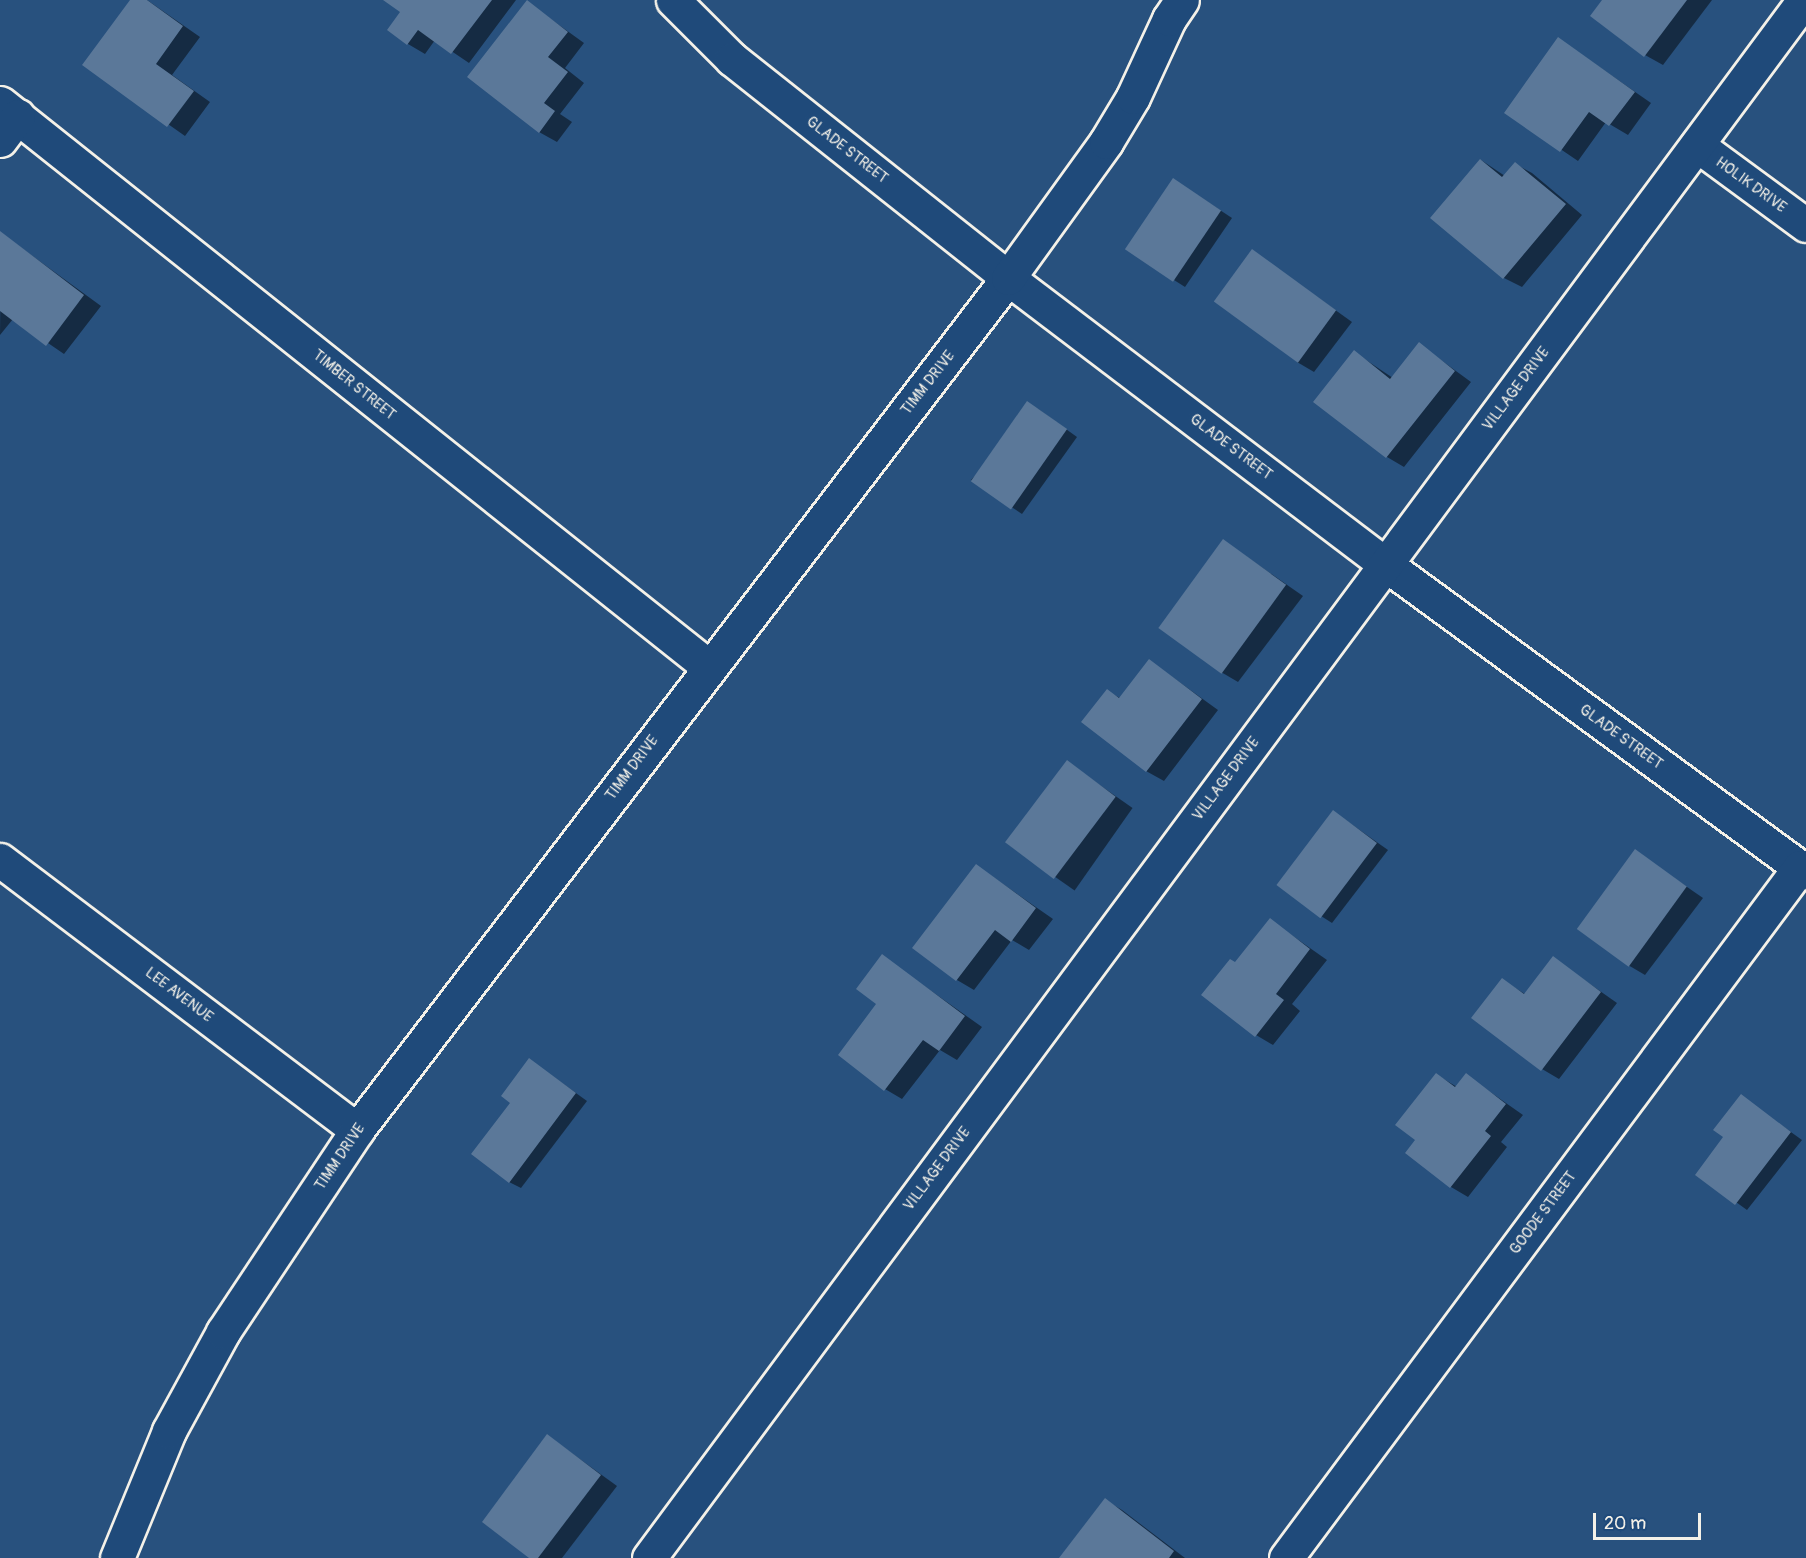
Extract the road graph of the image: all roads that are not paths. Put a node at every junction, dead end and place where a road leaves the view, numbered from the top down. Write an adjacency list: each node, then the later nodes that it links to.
1 (673, 0): 7 (street, GLADE STREET)
2 (1182, 0): 7 (street, TIMM DRIVE)
3 (1804, 0): 5 (street, VILLAGE DRIVE)
4 (6, 120): 9 (street, TIMBER STREET)
5 (1697, 145): 6 (street, HOLIK DRIVE); 8 (street, VILLAGE DRIVE)
6 (1806, 225)
7 (1008, 278): 8 (street, GLADE STREET); 9 (street, TIMM DRIVE)
8 (1385, 564): 11 (street, GLADE STREET); 14 (street, VILLAGE DRIVE)
9 (709, 667): 12 (street, TIMM DRIVE)
10 (0, 860): 12 (street, LEE AVENUE)
11 (1803, 870): 15 (street, GOODE STREET)
12 (357, 1130): 13 (street, TIMM DRIVE)
13 (117, 1558)
14 (649, 1558)
15 (1286, 1558)

